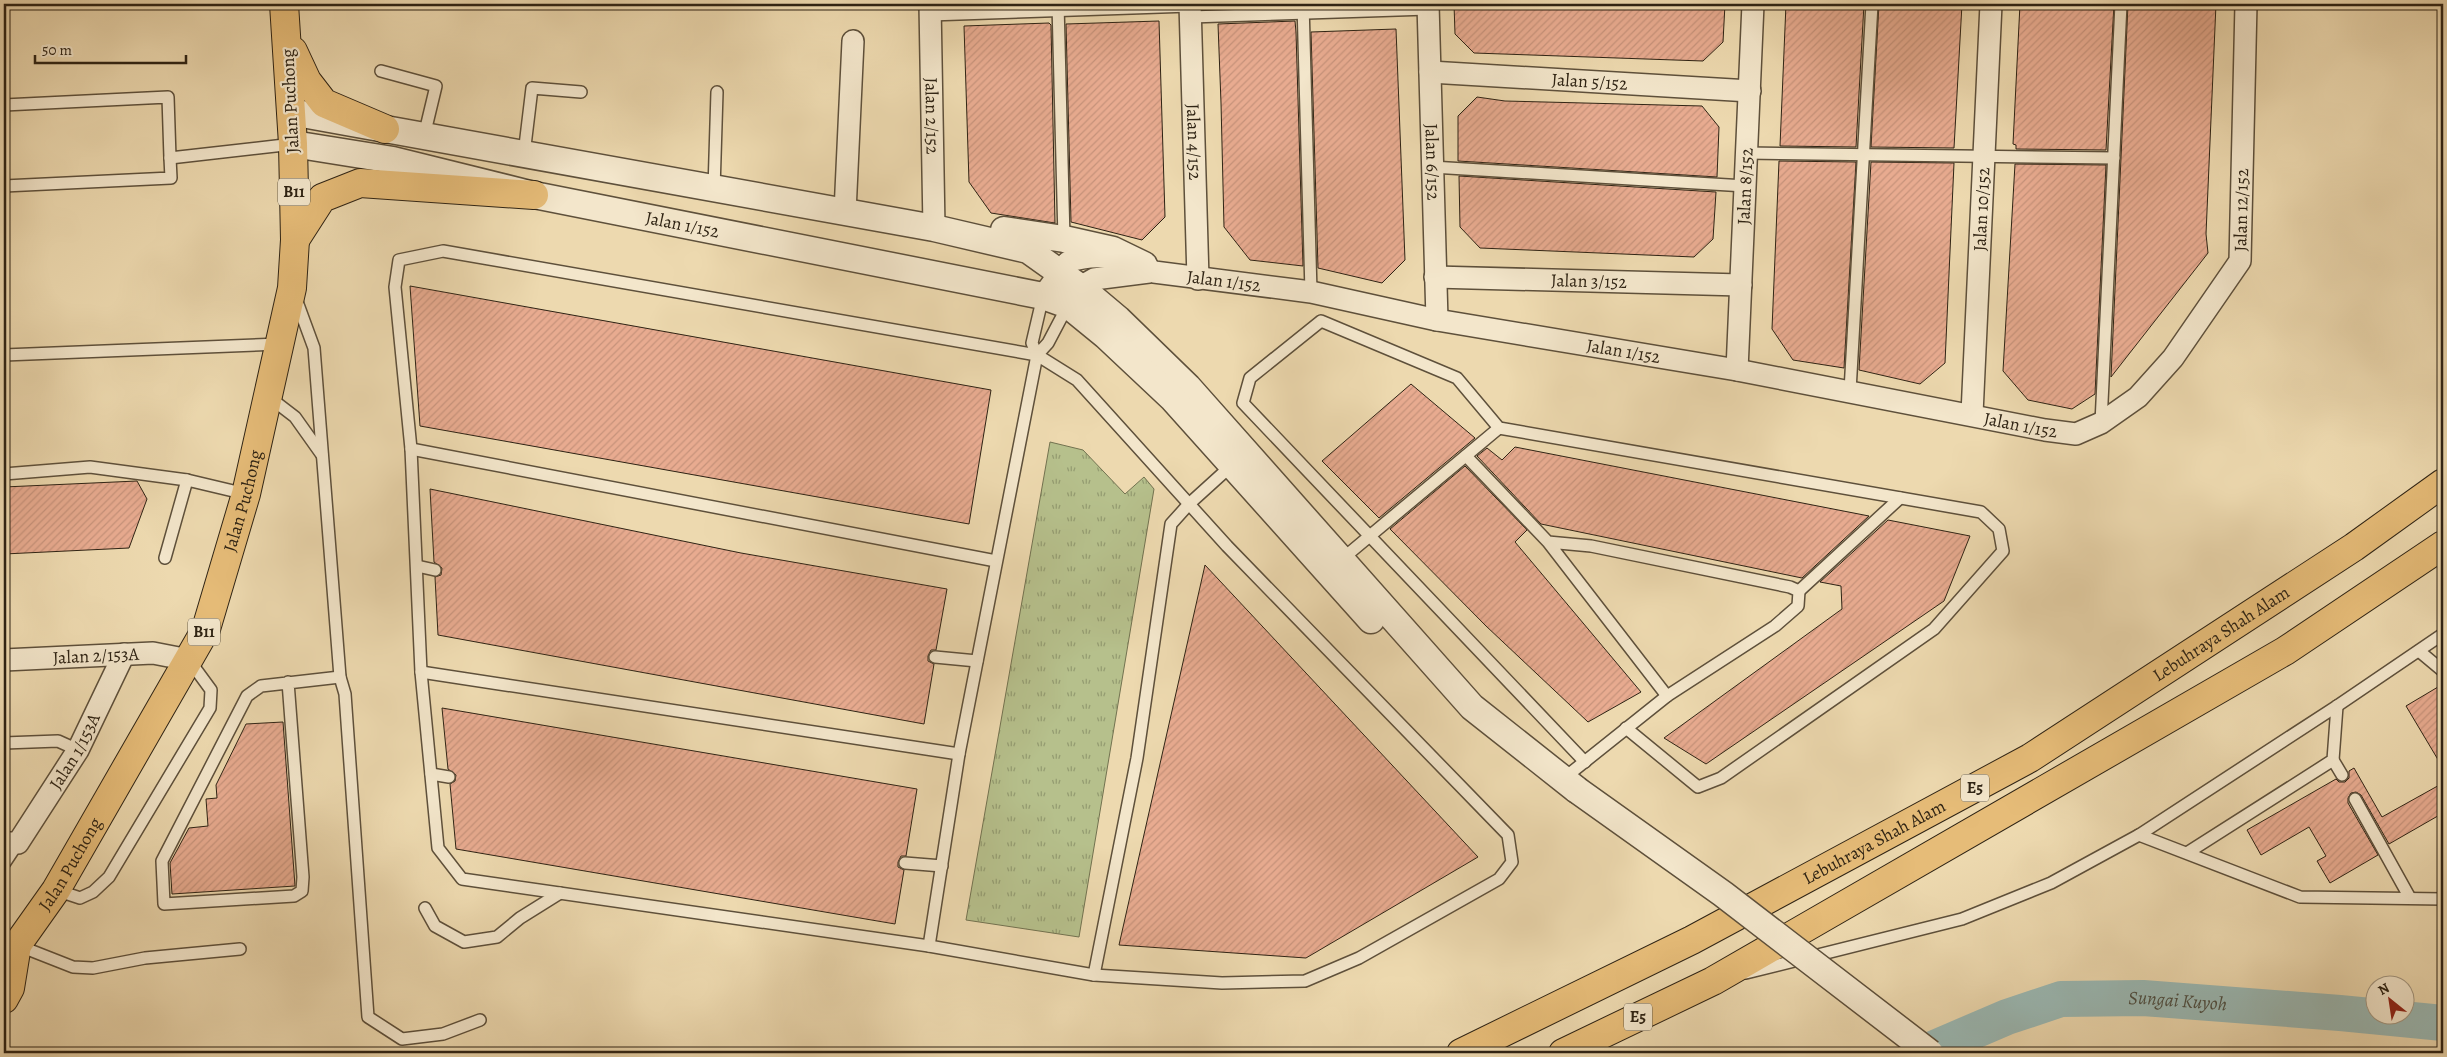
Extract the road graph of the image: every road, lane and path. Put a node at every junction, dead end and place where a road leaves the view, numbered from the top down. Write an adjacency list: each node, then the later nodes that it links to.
1 (284, 4): 12 (main road, Jalan Puchong / B11)
2 (1753, 4): 16 (street, Jalan 8/152)
3 (1872, 4): 26 (lane)
4 (1991, 4): 27 (street, Jalan 10/152)
5 (2121, 4): 29 (lane)
6 (2246, 4): 55 (street, Jalan 12/152)
7 (1428, 6): 9 (lane); 15 (street, Jalan 6/152)
8 (1058, 7): 10 (lane); 11 (lane); 37 (lane)
9 (1303, 8): 11 (lane); 45 (lane)
10 (930, 9): 36 (street, Jalan 2/152)
11 (1190, 9): 41 (street, Jalan 4/152)
12 (286, 36): 20 (main road, Jalan Puchong / B11); 21 (main road)
13 (853, 41): 35 (street)
14 (381, 71): 22 (lane)
15 (1430, 72): 16 (street, Jalan 5/152); 30 (street, Jalan 6/152)
16 (1750, 91): 24 (street, Jalan 8/152)
17 (581, 92): 25 (lane)
18 (717, 92): 33 (lane)
19 (4, 105): 28 (lane)
20 (291, 112): 21 (street); 23 (main road, Jalan Puchong / B11)
21 (385, 129): 22 (street)
22 (424, 136): 25 (street)
23 (293, 144): 28 (lane); 34 (street, Jalan 1/152); 38 (main road, Jalan Puchong / B11)
24 (1747, 153): 26 (lane); 32 (street, Jalan 8/152)
25 (524, 155): 33 (street)
26 (1864, 155): 27 (lane); 52 (lane)
27 (1984, 156): 29 (lane); 54 (street, Jalan 10/152)
28 (170, 158): 31 (lane)
29 (2114, 158): 55 (lane)
30 (1432, 167): 32 (lane); 40 (street, Jalan 6/152)
31 (4, 186)
32 (1746, 186): 42 (street, Jalan 8/152)
33 (714, 189): 35 (street)
34 (534, 195): 38 (main road); 46 (street, Jalan 1/152)
35 (845, 212): 36 (street)
36 (934, 228): 37 (street); 44 (street)
37 (1064, 239): 39 (street)
38 (295, 240): 43 (main road, Jalan Puchong / B11)
39 (1149, 268): 41 (street, Jalan 1/152); 44 (street, Jalan 1/152)
40 (1435, 277): 42 (street, Jalan 3/152); 47 (street, Jalan 6/152)
41 (1198, 279): 45 (street, Jalan 1/152)
42 (1741, 285): 51 (street, Jalan 8/152)
43 (292, 288): 48 (main road, Jalan Puchong / B11); 58 (lane)
44 (1069, 288): 46 (street, Jalan 1/152); 50 (lane); 60 (street); 72 (street)
45 (1311, 292): 47 (street, Jalan 1/152)
46 (1043, 296): 50 (lane)
47 (1437, 320): 51 (street, Jalan 1/152)
48 (279, 344): 49 (lane); 53 (main road, Jalan Puchong / B11)
49 (4, 355)
50 (1037, 355): 57 (lane); 66 (lane); 71 (lane)
51 (1737, 370): 52 (street, Jalan 1/152)
52 (1850, 391): 54 (street, Jalan 1/152)
53 (268, 396): 58 (lane); 64 (main road, Jalan Puchong / B11)
54 (1972, 414): 55 (street, Jalan 1/152)
55 (2101, 423)
56 (1499, 428): 59 (lane); 65 (lane); 67 (lane)
57 (411, 448): 71 (lane); 73 (lane)
58 (323, 456): 85 (lane)
59 (1466, 456): 67 (lane); 68 (lane)
60 (1232, 465): 66 (lane); 72 (street)
61 (4, 474): 62 (lane)
62 (187, 480): 64 (lane); 70 (lane)
63 (2443, 483): 118 (main road, Lebuhraya Shah Alam / E5)
64 (246, 494): 81 (main road, Jalan Puchong / B11)
65 (1900, 498): 75 (lane); 89 (lane)
66 (1189, 504): 114 (lane); 114 (lane)
67 (1371, 537): 72 (lane); 94 (lane)
68 (1548, 542): 75 (lane); 87 (lane)
69 (2443, 545): 115 (main road, E5)
70 (165, 558)
71 (996, 561): 82 (lane)
72 (1334, 565): 98 (street)
73 (417, 566): 74 (lane); 84 (lane)
74 (434, 570)
75 (1799, 591): 87 (lane)
76 (2443, 634): 77 (lane)
77 (2419, 650): 83 (lane); 88 (lane)
78 (124, 654): 80 (street, Jalan 2/153A); 81 (street, Jalan 2/153A); 91 (street, Jalan 1/153A)
79 (935, 657): 82 (lane)
80 (4, 660)
81 (190, 660): 106 (main road, Jalan Puchong / B11); 106 (lane)
82 (977, 662): 92 (lane)
83 (2443, 671)
84 (421, 672): 92 (lane); 95 (lane)
85 (340, 677): 86 (lane); 117 (lane)
86 (288, 682): 86 (lane)
87 (1667, 696): 89 (lane)
88 (2337, 706): 93 (lane); 100 (lane)
89 (1626, 728): 94 (lane)
90 (4, 743): 91 (lane)
91 (78, 750): 101 (street, Jalan 1/153A)
92 (959, 754): 105 (lane)
93 (2332, 760): 96 (lane); 102 (lane)
94 (1585, 762): 98 (lane)
95 (431, 774): 97 (lane); 107 (lane)
96 (2342, 775)
97 (449, 777)
98 (1569, 791): 121 (street); 122 (street, bridge)
99 (2355, 799): 108 (lane)
100 (2139, 834): 102 (lane); 115 (lane)
101 (11, 843): 104 (lane)
102 (2187, 853): 108 (lane)
103 (905, 863): 105 (lane)
104 (4, 864)
105 (942, 866): 111 (lane)
106 (56, 890): 113 (main road, Jalan Puchong / B11)
107 (560, 893): 110 (lane); 111 (lane)
108 (2410, 898): 109 (lane)
109 (2443, 899)
110 (425, 908)
111 (929, 946): 114 (lane)
112 (240, 948): 113 (lane)
113 (10, 952): 116 (main road, Jalan Puchong / B11)
114 (1094, 975)
115 (1714, 981): 120 (main road, E5)
116 (4, 999)
117 (480, 1020)
118 (1470, 1049): 119 (lane)
119 (1446, 1053)
120 (1563, 1053)
121 (1904, 1053)
122 (1930, 1053)

